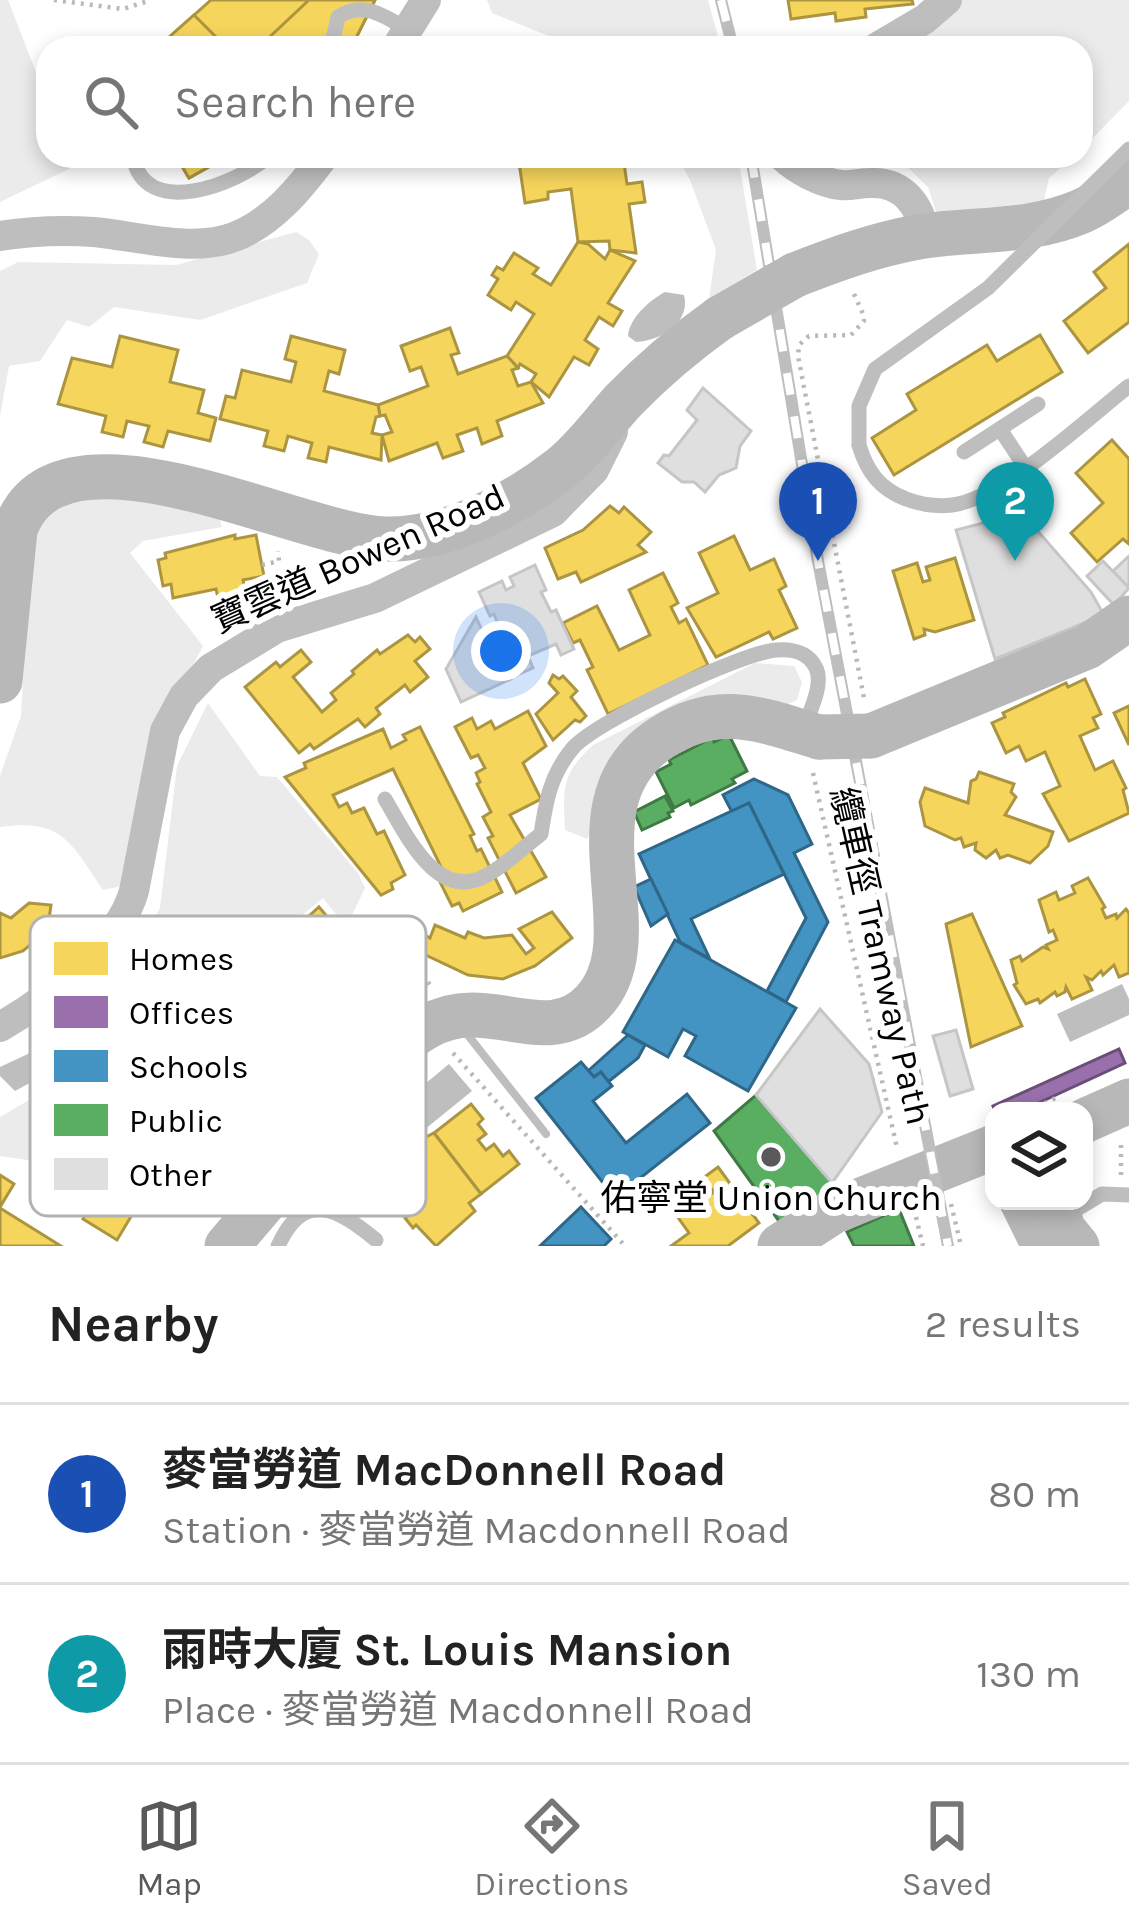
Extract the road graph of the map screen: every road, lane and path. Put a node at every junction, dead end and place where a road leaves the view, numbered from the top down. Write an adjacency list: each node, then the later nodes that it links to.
1 (54, 0): 2 (path)
2 (152, 0)
3 (426, 0): 7 (street)
4 (947, 0): 8 (street)
5 (333, 36): 6 (lane)
6 (399, 36)
7 (404, 36)
8 (896, 36)
9 (1129, 149): 23 (lane, bridge)
10 (137, 168): 11 (lane)
11 (251, 168)
12 (314, 168): 15 (street)
13 (797, 168): 16 (street)
14 (1129, 182): 16 (main road)
15 (0, 236)
16 (925, 236): 19 (main road, bridge)
17 (849, 283): 28 (path)
18 (1129, 386): 23 (lane)
19 (622, 404): 27 (main road); 31 (street, 寶雲道 Bowen Road)
20 (1038, 404): 21 (lane)
21 (1000, 429): 22 (lane); 23 (lane)
22 (964, 452)
23 (1025, 467)
24 (280, 561): 25 (path)
25 (262, 565)
26 (1129, 618): 28 (main road)
27 (0, 681)
28 (867, 718): 29 (main road, bridge)
29 (811, 746): 30 (lane); 36 (main road); 41 (path, 纜車徑 Tramway Path)
30 (385, 800)
31 (124, 916)
32 (426, 980): 33 (path)
33 (434, 990)
34 (30, 1004): 35 (street, 寶雲道 Bowen Road)
35 (0, 1027)
36 (426, 1027)
37 (452, 1053): 51 (path)
38 (1129, 1101): 39 (main road)
39 (1102, 1133): 42 (path)
40 (977, 1165): 41 (main road); 53 (path)
41 (904, 1180): 52 (main road)
42 (1128, 1195): 54 (lane)
43 (1026, 1210): 54 (main road)
44 (1057, 1210): 55 (main road, bridge)
45 (253, 1216): 49 (main road)
46 (302, 1216): 50 (lane)
47 (345, 1216): 48 (lane)
48 (376, 1240)
49 (227, 1246)
50 (278, 1246)
51 (625, 1246)
52 (780, 1246)
53 (961, 1246)
54 (1044, 1246)
55 (1077, 1246)

